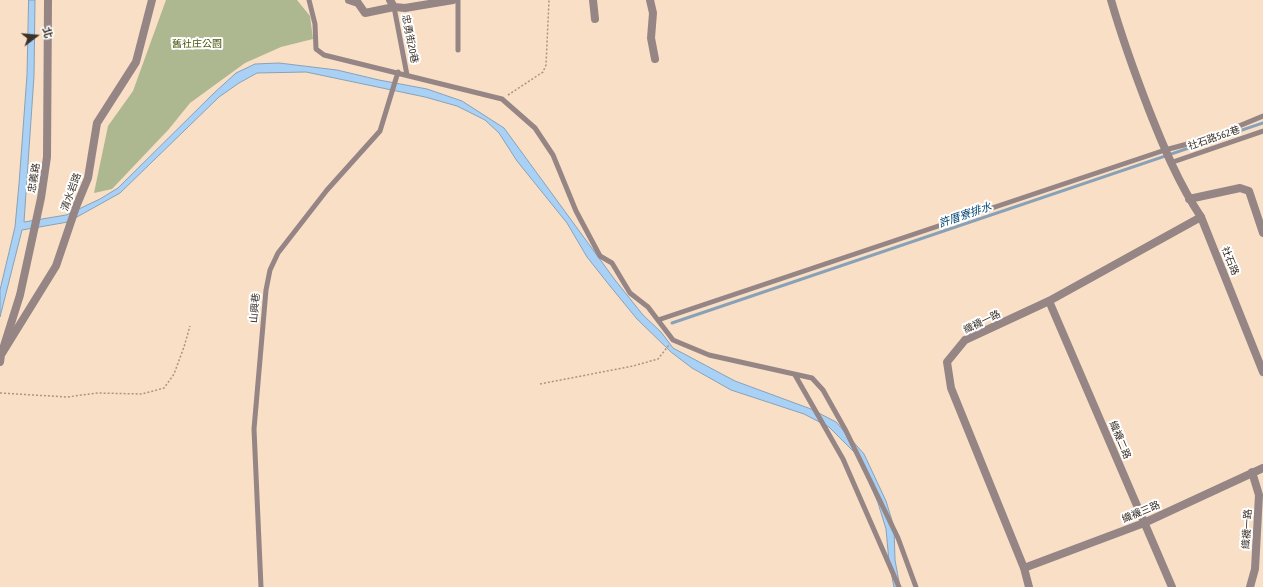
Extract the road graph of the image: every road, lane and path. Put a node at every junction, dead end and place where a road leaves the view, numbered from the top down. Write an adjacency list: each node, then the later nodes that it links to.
1 (48, 0): 28 (street, 忠義路)
2 (152, 0): 30 (street, 清水岩路)
3 (309, 0): 15 (lane)
4 (349, 0): 11 (street)
5 (453, 0): 11 (street)
6 (458, 0): 13 (lane)
7 (549, 0): 17 (path)
8 (593, 0): 12 (street)
9 (650, 0): 14 (street)
10 (1111, 0): 20 (street)
11 (392, 4): 16 (lane, 忠勇街20巷)
12 (594, 19)
13 (458, 50)
14 (655, 59)
15 (398, 72): 16 (lane); 39 (lane, 山興巷)
16 (407, 75): 17 (lane)
17 (502, 99): 26 (lane)
18 (1263, 116): 20 (lane)
19 (1263, 132): 21 (lane, 社石路562巷)
20 (1166, 152): 21 (street, 社石路); 26 (lane)
21 (1170, 162): 22 (street, 社石路)
22 (1189, 199): 23 (street, 社石路); 24 (street)
23 (1201, 217): 25 (street, 織襪一路); 31 (street, 社石路)
24 (1263, 234)
25 (1049, 301): 37 (street, 織襪二路); 38 (street, 織襪一路)
26 (658, 320): 29 (lane)
27 (190, 326): 34 (path)
28 (3, 337): 30 (street, 忠義路)
29 (673, 340): 32 (lane); 33 (path)
30 (1, 358)
31 (1263, 372)
32 (796, 375): 40 (lane); 41 (lane)
33 (540, 384)
34 (0, 393)
35 (1263, 468): 36 (street, 織襪三路)
36 (1252, 472): 37 (street, 織襪三路); 44 (street, 織襪一路)
37 (1144, 523): 38 (street, 織襪三路); 43 (street, 織襪二路)
38 (1024, 568): 42 (street, 織襪一路)
39 (261, 587)
40 (899, 587)
41 (916, 587)
42 (1029, 587)
43 (1172, 587)
44 (1250, 587)

